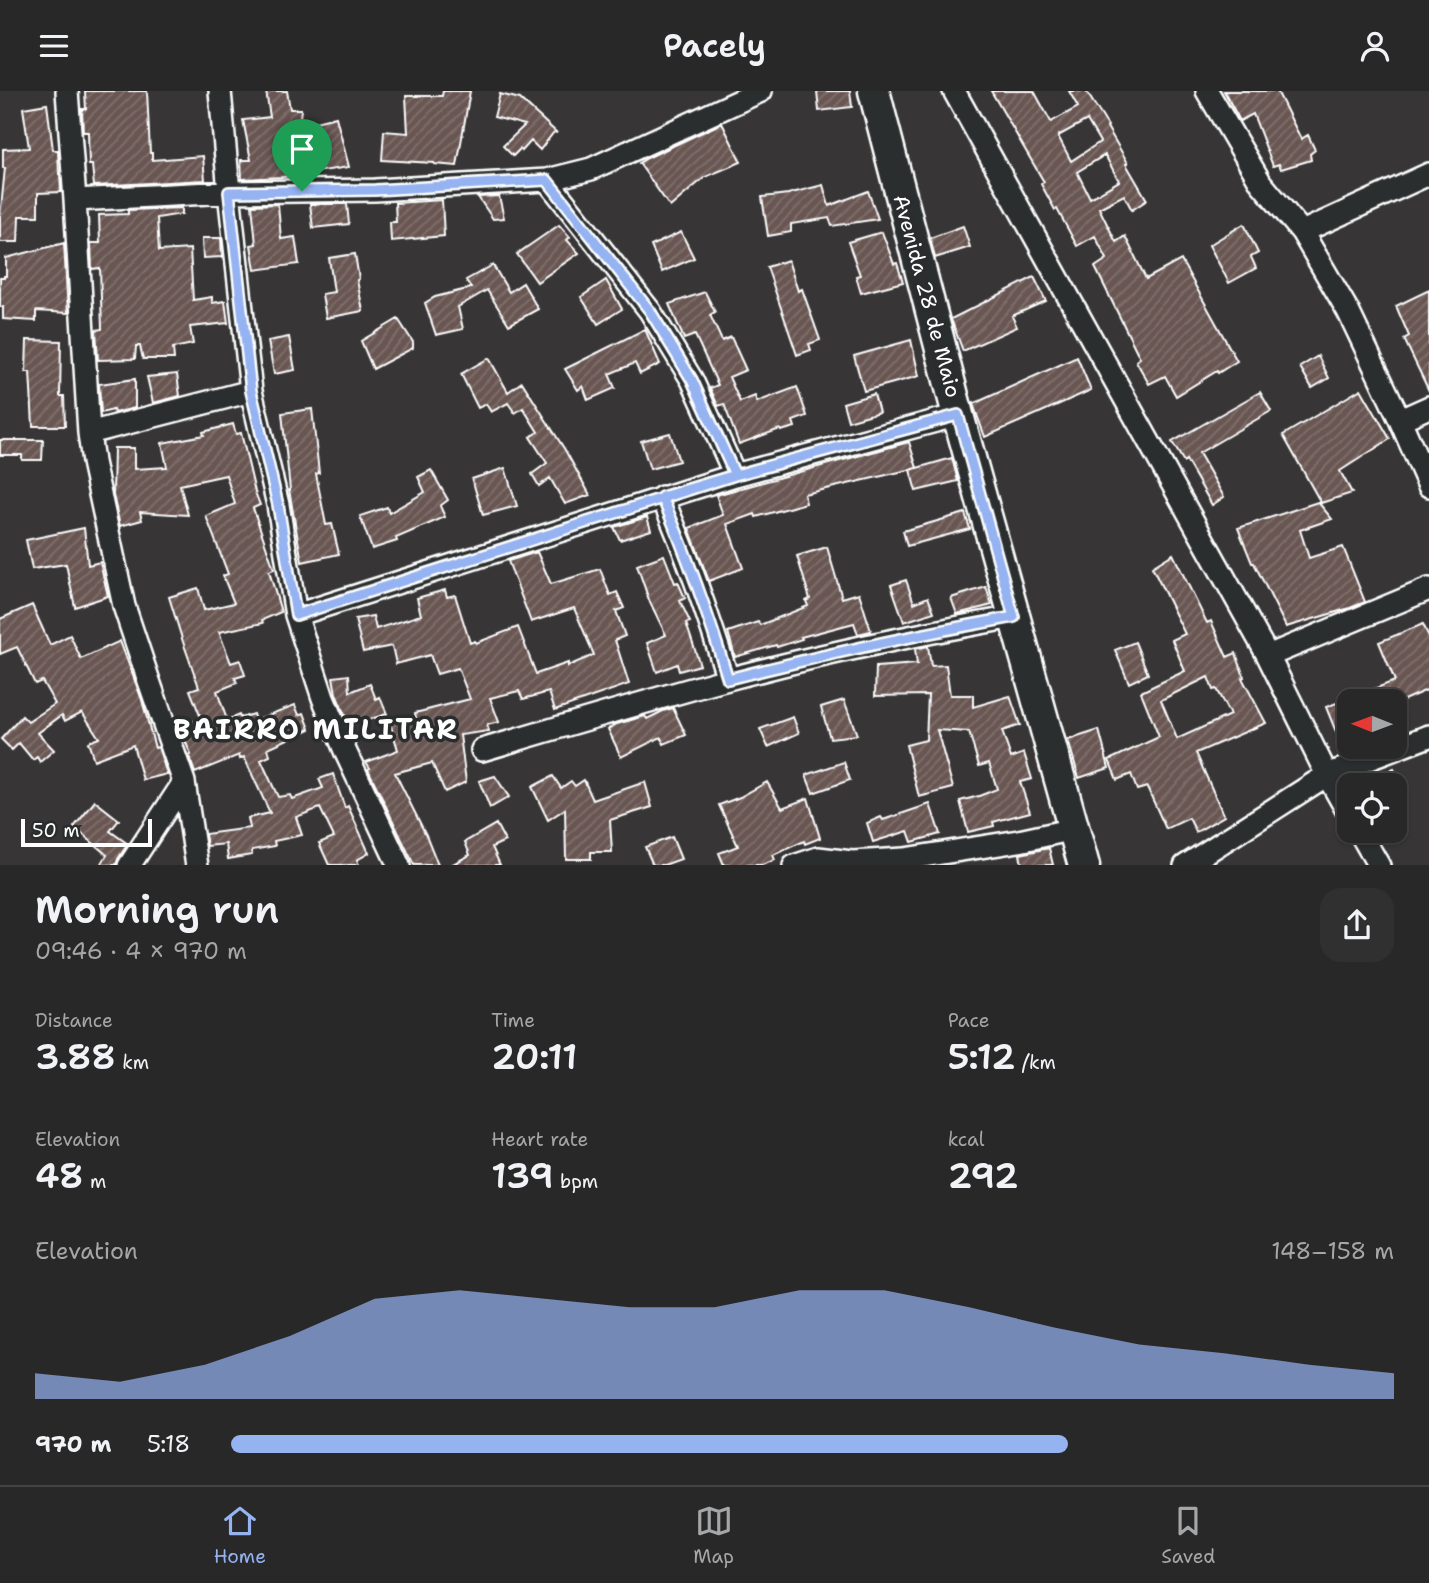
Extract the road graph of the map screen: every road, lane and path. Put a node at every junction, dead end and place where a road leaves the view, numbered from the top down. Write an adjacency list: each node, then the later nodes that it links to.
1 (67, 91): 10 (street)
2 (220, 91): 9 (street)
3 (761, 91): 8 (street)
4 (874, 91): 14 (street, Avenida 28 de Maio)
5 (954, 91): 23 (street)
6 (1207, 91): 11 (street)
7 (1429, 174): 11 (street)
8 (547, 180): 9 (street); 17 (street)
9 (229, 192): 10 (street); 12 (street)
10 (75, 200): 16 (street)
11 (1302, 232): 15 (street)
12 (251, 391): 16 (street); 21 (street)
13 (1429, 407): 15 (street)
14 (958, 415): 17 (street); 22 (street, Avenida 28 de Maio)
15 (1400, 420): 18 (street)
16 (89, 433): 28 (street)
17 (735, 475): 19 (street)
18 (1429, 487)
19 (662, 497): 21 (street); 24 (street)
20 (1429, 589): 23 (street)
21 (296, 615): 35 (street)
22 (1014, 617): 24 (street); 30 (street, Avenida 28 de Maio)
23 (1268, 656): 27 (street)
24 (728, 679): 26 (street)
25 (1429, 736): 27 (street)
26 (482, 750)
27 (1327, 775): 29 (street); 38 (street)
28 (184, 782): 33 (street); 34 (street)
29 (1337, 793)
30 (1074, 829): 32 (street); 37 (street, Avenida 28 de Maio)
31 (1366, 843): 39 (street)
32 (851, 864): 36 (street)
33 (130, 865)
34 (197, 865)
35 (399, 865)
36 (796, 865)
37 (1084, 865)
38 (1187, 865)
39 (1377, 865)

